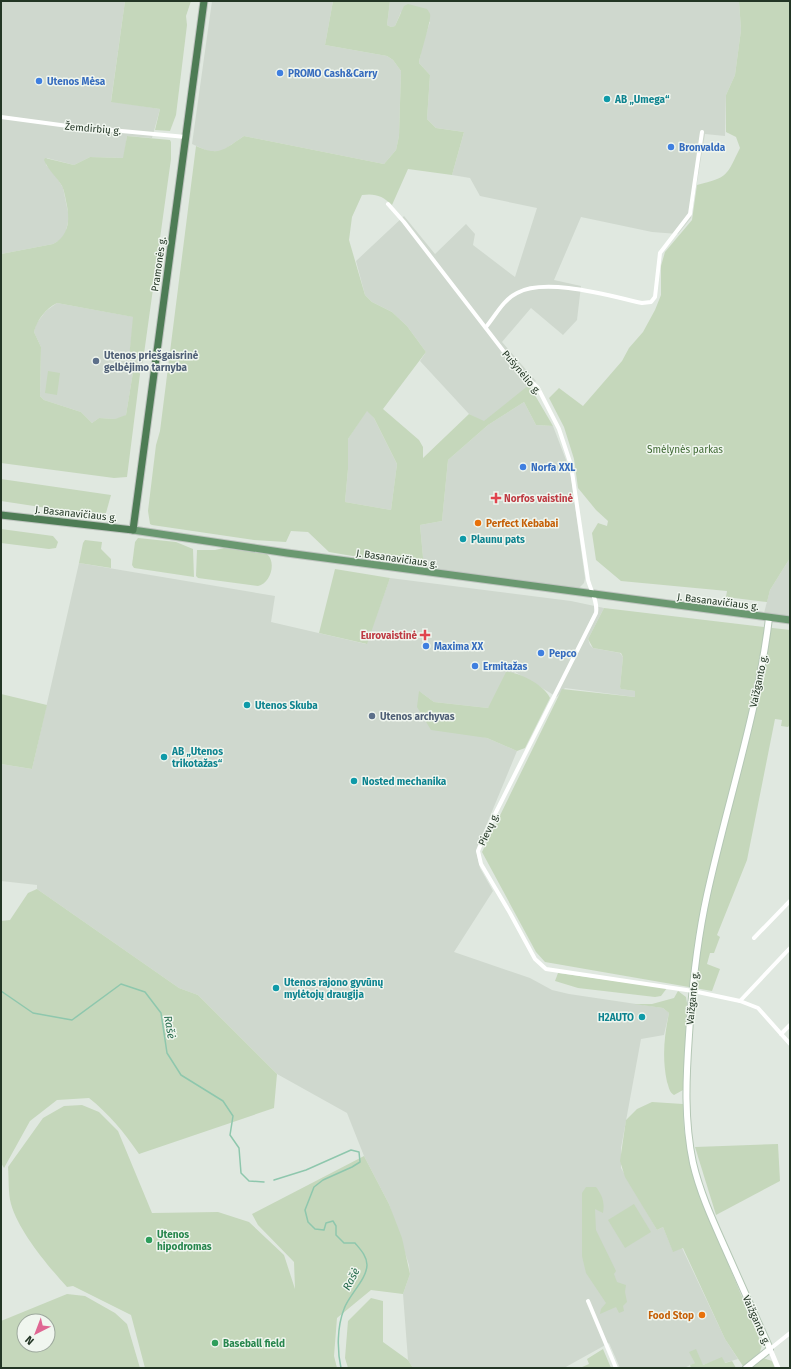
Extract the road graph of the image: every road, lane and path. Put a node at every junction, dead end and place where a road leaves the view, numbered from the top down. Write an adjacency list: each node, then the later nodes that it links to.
1 (204, 1): 4 (highway, Pramonės g.)
2 (1, 117): 4 (street, Žemdirbių g.)
3 (702, 132): 6 (street)
4 (186, 137): 8 (highway, Pramonės g.)
5 (388, 204): 6 (street, Pušynėlio g.)
6 (486, 327): 9 (street, Pušynėlio g.)
7 (1, 515): 8 (highway, J. Basanavičiaus g.)
8 (133, 530): 9 (main road, J. Basanavičiaus g.)
9 (592, 594): 10 (main road, J. Basanavičiaus g.); 15 (street, Pievų g.)
10 (770, 618): 11 (main road, J. Basanavičiaus g.); 15 (main road, Vaižganto g.)
11 (790, 620)
12 (790, 901): 13 (street)
13 (754, 938)
14 (790, 948): 16 (street)
15 (693, 991): 16 (street, Pievų g.); 22 (main road, Vaižganto g.)
16 (740, 1000): 18 (street, Pievų g.)
17 (790, 1025): 18 (street)
18 (781, 1034): 19 (street, Pievų g.)
19 (790, 1044)
20 (588, 1301): 23 (street)
21 (790, 1333): 22 (street)
22 (770, 1349): 24 (main road); 25 (street, Vaižganto g.)
23 (616, 1368)
24 (746, 1368)
25 (778, 1368)

